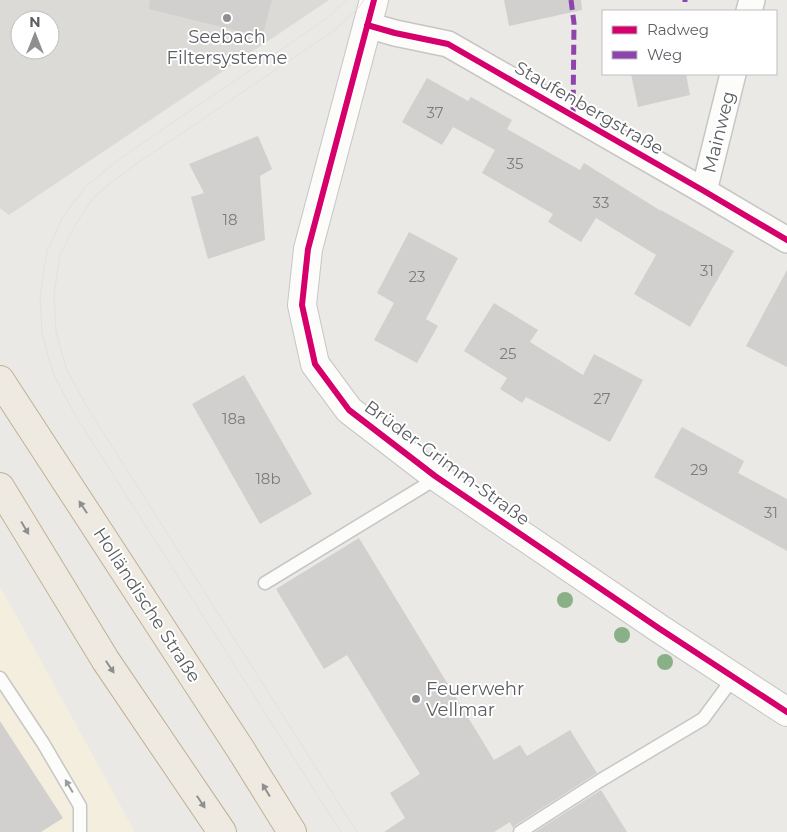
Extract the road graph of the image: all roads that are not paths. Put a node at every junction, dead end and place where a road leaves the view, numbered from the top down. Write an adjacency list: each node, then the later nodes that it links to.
1 (371, 12): 3 (street, Staufenbergstraße); 6 (street, Brüder-Grimm-Straße)
2 (733, 75): 3 (street, Mainweg)
3 (704, 190): 4 (street, Staufenbergstraße)
4 (787, 240)
5 (0, 380): 14 (highway, Holländische Straße, one-way to 5)
6 (437, 478): 8 (lane); 10 (street, Brüder-Grimm-Straße)
7 (0, 487): 13 (highway, one-way to 13)
8 (264, 583)
9 (0, 678): 12 (lane, one-way to 9)
10 (734, 678): 11 (street, Brüder-Grimm-Straße); 15 (lane)
11 (787, 712)
12 (80, 832)
13 (222, 832)
14 (292, 832)
15 (520, 832)

